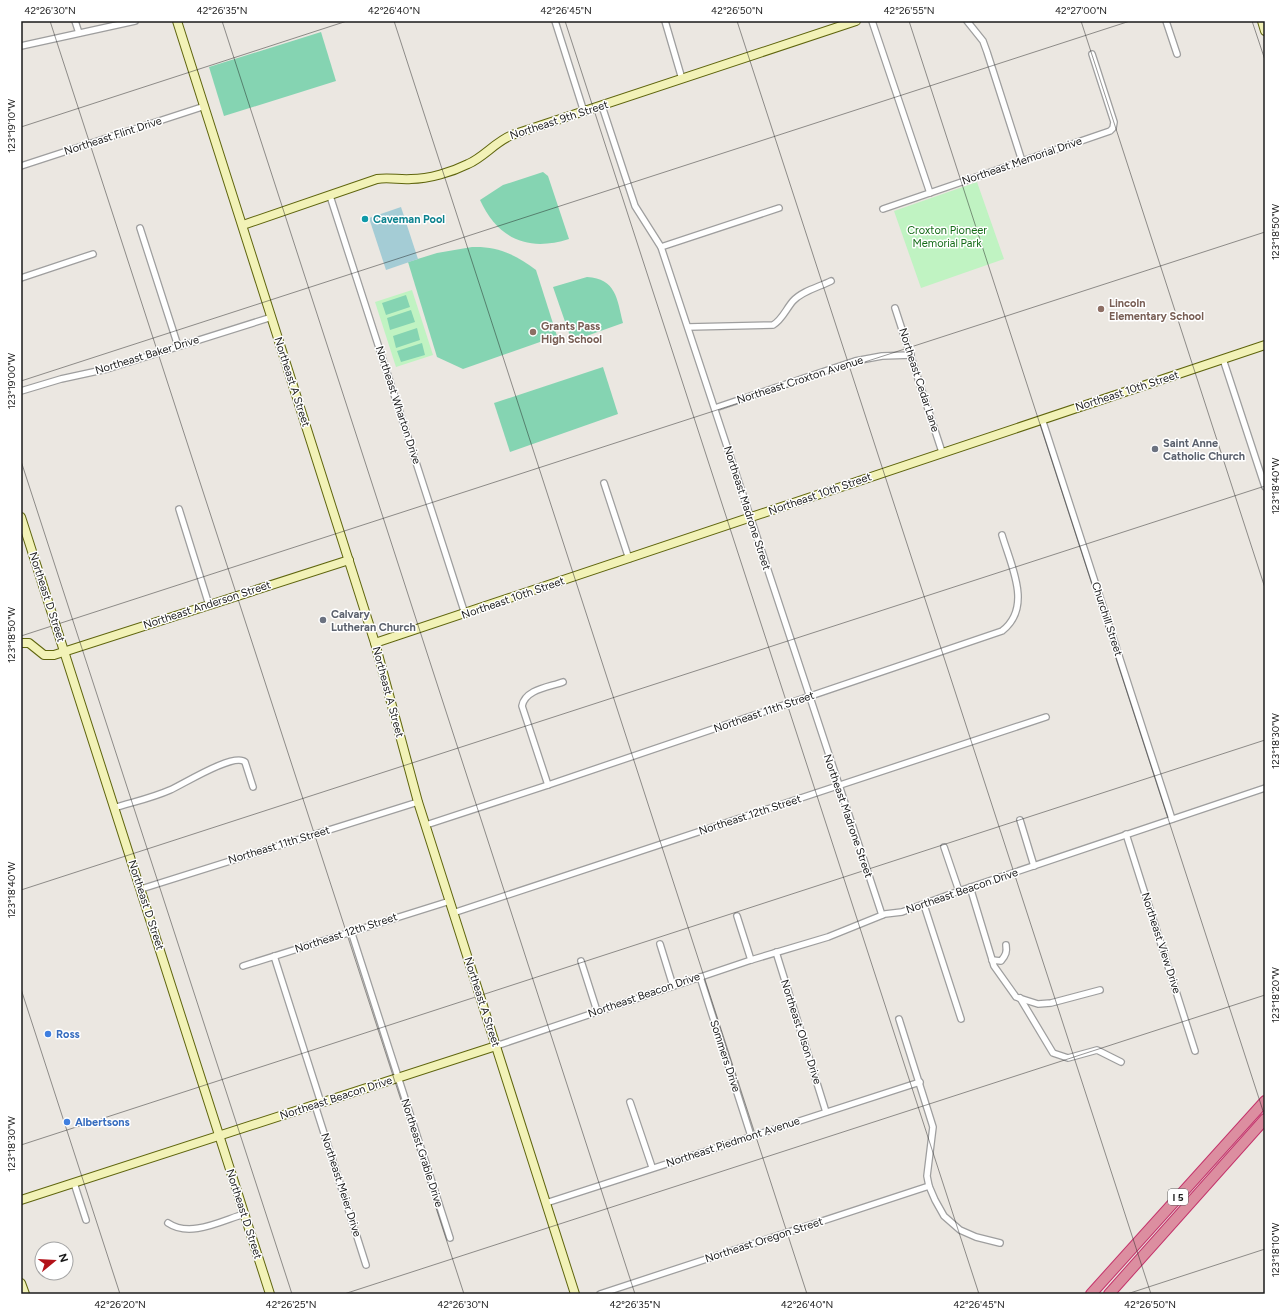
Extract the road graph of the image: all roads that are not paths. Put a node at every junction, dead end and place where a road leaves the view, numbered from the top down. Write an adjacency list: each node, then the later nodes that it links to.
1 (75, 21): 12 (street)
2 (136, 21): 12 (street)
3 (177, 21): 17 (street, Northeast A Street)
4 (555, 21): 19 (street)
5 (665, 21): 16 (street)
6 (856, 21): 16 (street, Northeast 9th Street)
7 (872, 21): 22 (street)
8 (967, 21): 20 (street)
9 (1166, 21): 15 (street)
10 (1262, 21): 11 (street)
11 (1265, 31)
12 (79, 33): 13 (street)
13 (21, 46)
14 (1092, 54): 20 (street, Northeast Memorial Drive)
15 (1177, 54)
16 (682, 79): 18 (street, Northeast 9th Street)
17 (205, 106): 21 (street, Northeast Flint Drive); 26 (street, Northeast A Street)
18 (602, 106): 19 (street, Northeast 9th Street); 28 (street, Northeast Madrone Street)
19 (584, 112): 23 (street, Northeast 9th Street)
20 (1022, 161): 22 (street, Northeast Memorial Drive)
21 (21, 166)
22 (930, 193): 25 (street, Northeast Memorial Drive)
23 (330, 196): 26 (street, Northeast 9th Street); 52 (street, Northeast Wharton Drive)
24 (778, 208): 28 (street)
25 (883, 209)
26 (243, 225): 33 (street, Northeast A Street)
27 (140, 228): 36 (street)
28 (661, 247): 34 (street, Northeast Madrone Street)
29 (93, 254): 30 (street)
30 (21, 278)
31 (831, 281): 34 (street)
32 (895, 308): 37 (street, Northeast Cedar Lane)
33 (272, 317): 36 (street, Northeast Baker Drive); 50 (street, Northeast A Street)
34 (688, 327): 40 (street, Northeast Madrone Street)
35 (1265, 345): 38 (street, Northeast 10th Street)
36 (178, 346): 39 (street, Northeast Baker Drive)
37 (911, 355): 40 (street, Northeast Croxton Avenue); 42 (street, Northeast Cedar Lane)
38 (1223, 359): 41 (street, Northeast 10th Street); 44 (street)
39 (21, 390)
40 (715, 408): 47 (street, Northeast Madrone Street)
41 (1042, 419): 42 (street, Northeast 10th Street); 65 (street, Churchill Street)
42 (942, 452): 47 (street, Northeast 10th Street)
43 (604, 483): 49 (street)
44 (1265, 487)
45 (179, 509): 51 (street)
46 (21, 517): 55 (street, Northeast D Street)
47 (751, 518): 49 (street, Northeast 10th Street); 57 (street, Northeast Madrone Street)
48 (1002, 535): 57 (street, Northeast 11th Street)
49 (629, 558): 52 (street, Northeast 10th Street)
50 (349, 560): 51 (street, Northeast Anderson Street); 54 (street, Northeast A Street)
51 (209, 605): 55 (street, Northeast Anderson Street)
52 (466, 614): 54 (street, Northeast 10th Street)
53 (21, 643): 55 (street, Northeast Anderson Street)
54 (375, 643): 63 (street, Northeast A Street)
55 (64, 651): 64 (street, Northeast D Street)
56 (564, 682): 59 (street)
57 (808, 696): 59 (street, Northeast 11th Street); 60 (street, Northeast Madrone Street)
58 (1046, 717): 60 (street, Northeast 12th Street)
59 (548, 785): 67 (street, Northeast 11th Street)
60 (838, 785): 76 (street, Northeast 12th Street); 77 (street, Northeast Madrone Street)
61 (253, 788): 64 (street)
62 (1265, 788): 65 (street, Northeast Beacon Drive)
63 (418, 802): 67 (street, Northeast A Street); 72 (street, Northeast 11th Street)
64 (114, 808): 72 (street, Northeast D Street)
65 (1172, 819): 68 (street, Northeast Beacon Drive)
66 (1020, 820): 70 (street)
67 (426, 825): 74 (street, Northeast A Street)
68 (1126, 834): 70 (street, Northeast Beacon Drive); 96 (street, Northeast View Drive)
69 (944, 847): 73 (street)
70 (1034, 866): 71 (street, Northeast Beacon Drive)
71 (970, 887): 73 (street, Northeast Beacon Drive); 85 (street)
72 (141, 889): 105 (street, Northeast D Street)
73 (959, 891): 75 (street, Northeast Beacon Drive)
74 (450, 901): 76 (street, Northeast A Street); 79 (street, Northeast 12th Street)
75 (924, 905): 77 (street, Northeast Beacon Drive); 94 (street)
76 (454, 913): 95 (street, Northeast A Street)
77 (882, 915): 82 (street, Northeast Beacon Drive)
78 (737, 916): 84 (street)
79 (351, 932): 83 (street, Northeast 12th Street); 98 (street, Northeast Grable Drive)
80 (660, 944): 89 (street)
81 (1006, 945): 85 (street)
82 (776, 952): 84 (street, Northeast Beacon Drive); 103 (street, Northeast Olson Drive)
83 (274, 956): 87 (street, Northeast 12th Street); 102 (street, Northeast Meier Drive)
84 (750, 960): 88 (street, Northeast Beacon Drive)
85 (992, 960): 91 (street)
86 (581, 961): 92 (street)
87 (243, 966)
88 (700, 977): 89 (street, Northeast Beacon Drive); 106 (street, Sommers Drive)
89 (673, 986): 92 (street, Northeast Beacon Drive)
90 (1100, 990): 91 (street)
91 (1020, 998): 97 (street)
92 (597, 1011): 95 (street, Northeast Beacon Drive)
93 (899, 1019): 99 (street)
94 (961, 1019)
95 (496, 1046): 98 (street, Northeast Beacon Drive); 111 (street, Northeast A Street)
96 (1196, 1051)
97 (1121, 1062)
98 (398, 1078): 102 (street, Northeast Beacon Drive); 115 (street, Northeast Grable Drive)
99 (920, 1082): 103 (street, Northeast Piedmont Avenue); 109 (street)
100 (1265, 1101): 123 (highway, I 5)
101 (630, 1102): 107 (street)
102 (318, 1104): 105 (street, Northeast Beacon Drive); 117 (street, Northeast Meier Drive)
103 (826, 1112): 106 (street, Northeast Piedmont Avenue)
104 (1265, 1119): 124 (highway, I 5)
105 (218, 1136): 108 (street, Northeast Beacon Drive); 112 (street, Northeast D Street)
106 (751, 1136): 107 (street, Northeast Piedmont Avenue)
107 (652, 1168): 111 (street, Northeast Piedmont Avenue)
108 (74, 1183): 110 (street, Northeast Beacon Drive); 113 (street)
109 (929, 1186): 116 (street); 122 (street, Northeast Oregon Street)
110 (21, 1200)
111 (546, 1203): 121 (street, Northeast A Street)
112 (244, 1214): 114 (street); 120 (street, Northeast D Street)
113 (86, 1220)
114 (168, 1223)
115 (450, 1238)
116 (1000, 1243)
117 (366, 1265)
118 (21, 1283): 119 (street)
119 (25, 1294)
120 (270, 1294)
121 (575, 1294)
122 (600, 1294)
123 (1091, 1294)
124 (1109, 1294)

